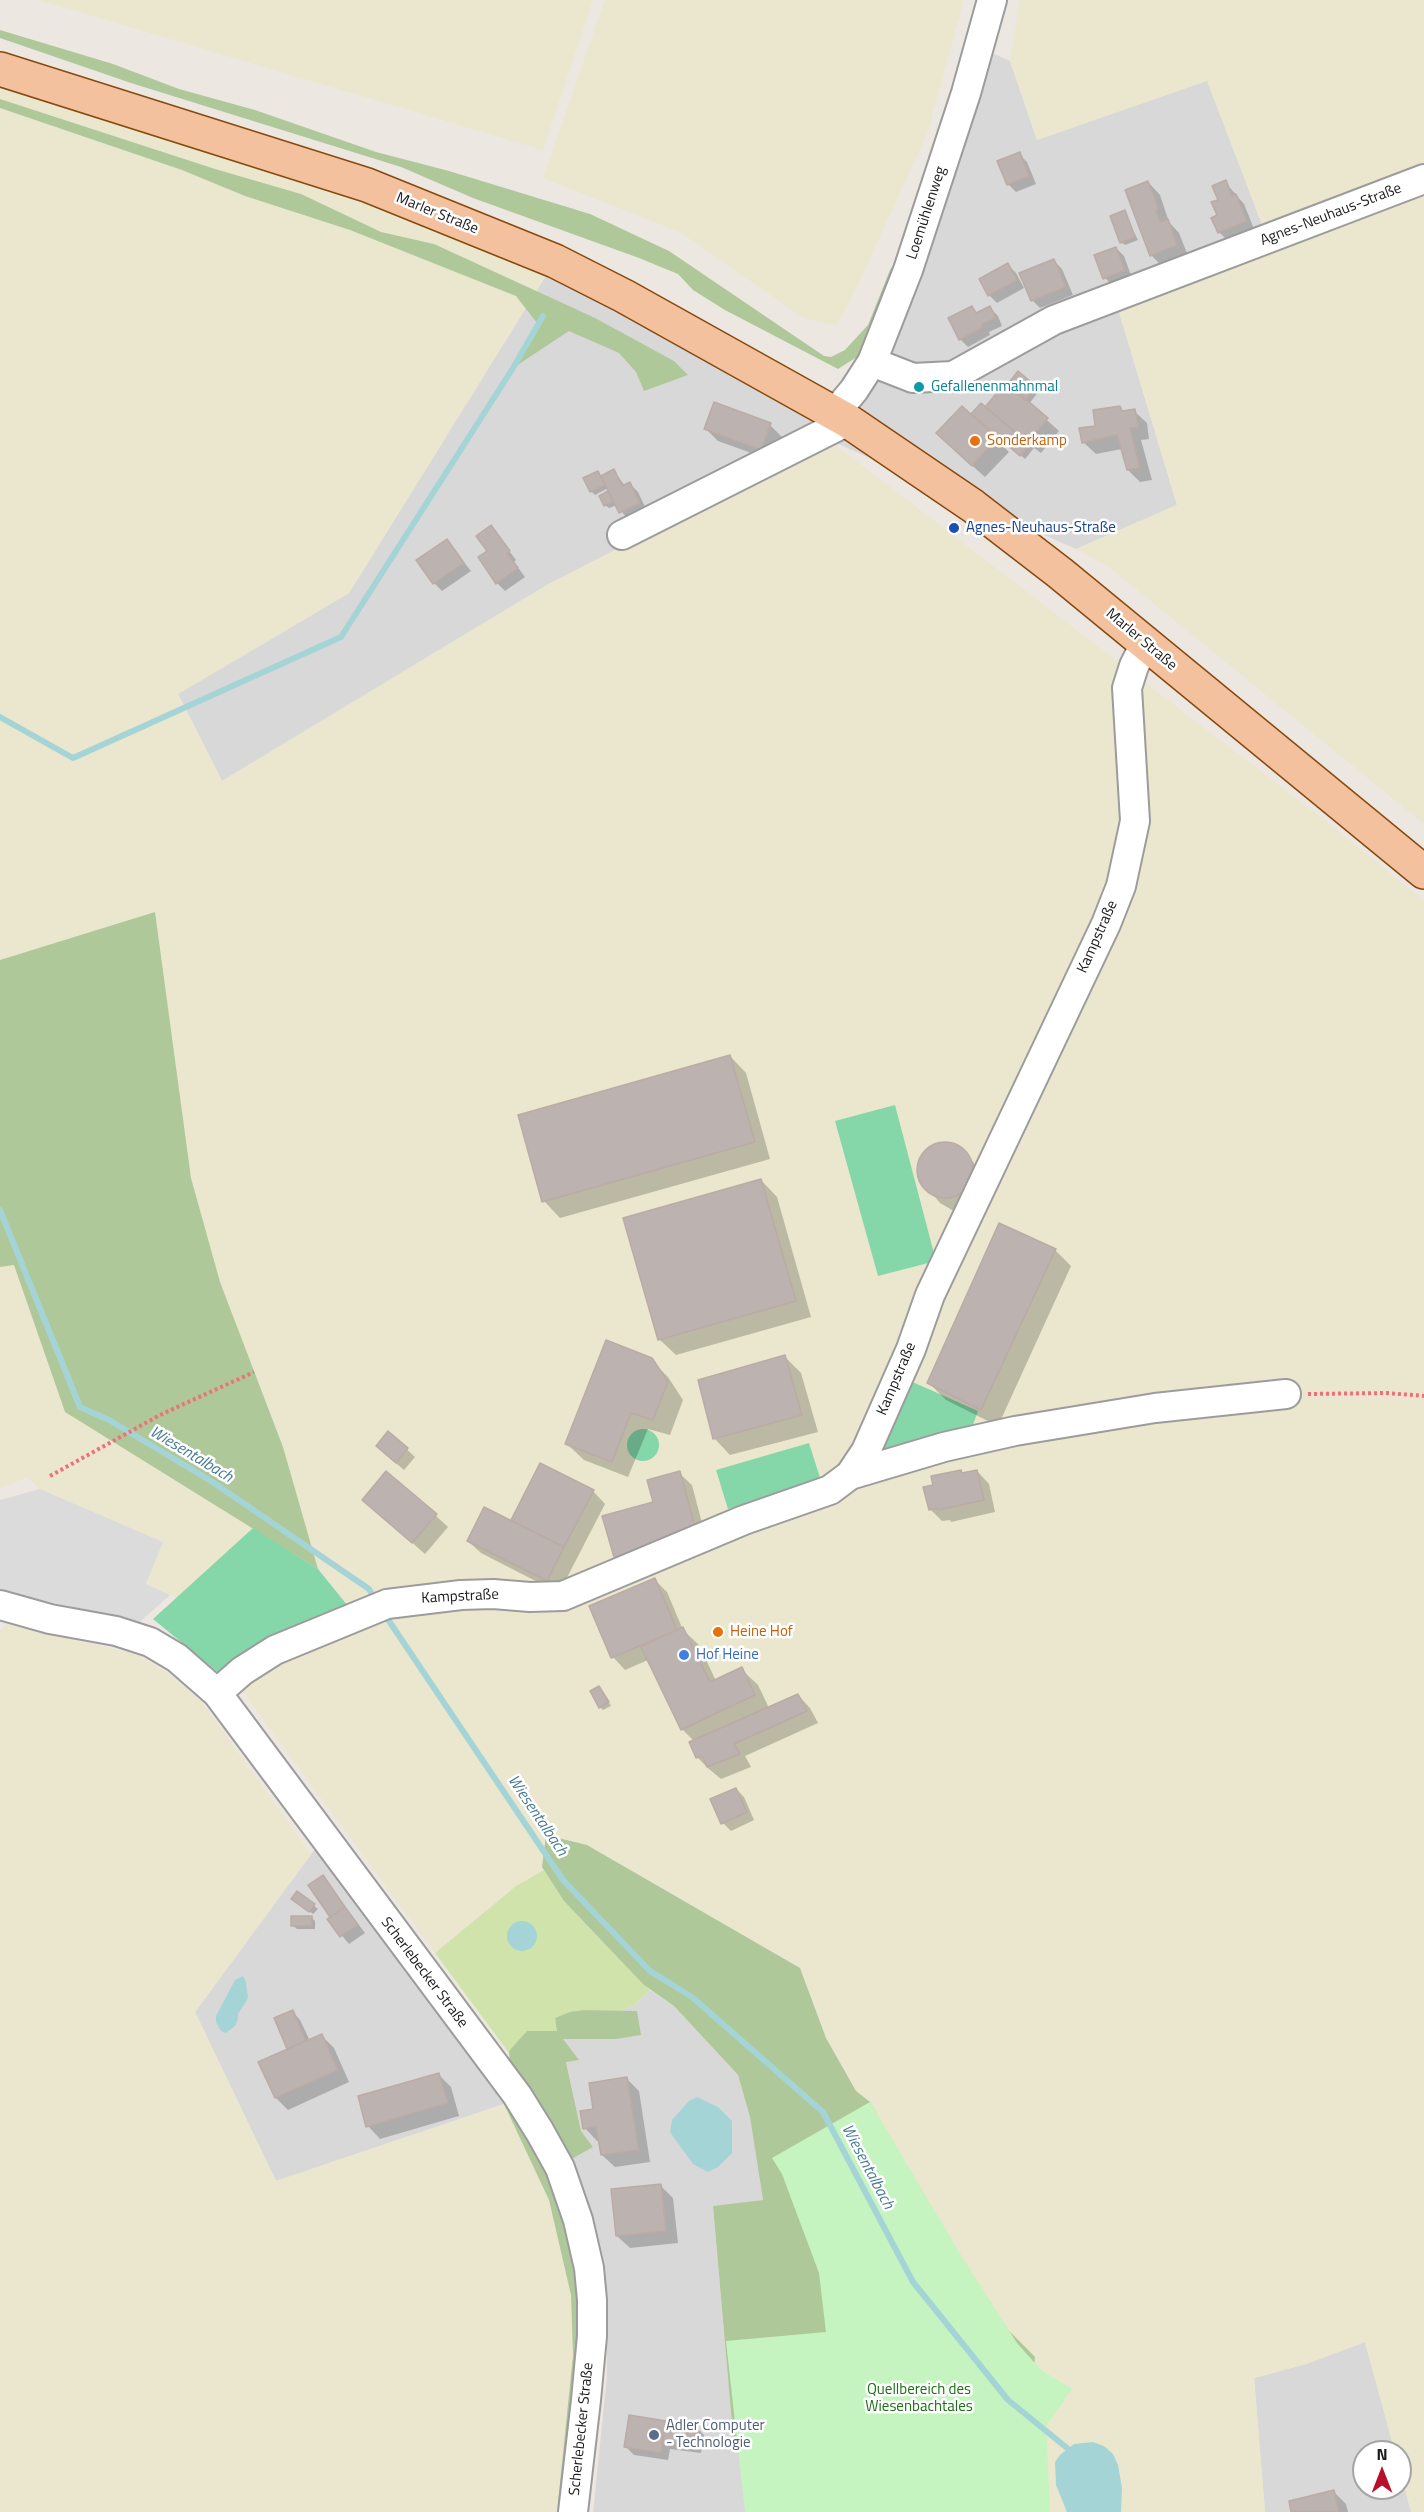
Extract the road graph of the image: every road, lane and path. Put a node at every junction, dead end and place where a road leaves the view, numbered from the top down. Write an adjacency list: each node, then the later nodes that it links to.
1 (992, 0): 4 (street, Loemühlenweg)
2 (0, 69): 5 (main road, Marler Straße)
3 (1424, 179): 4 (street, Agnes-Neuhaus-Straße)
4 (872, 362): 5 (street, Loemühlenweg)
5 (841, 418): 6 (street); 7 (main road, Marler Straße)
6 (628, 532)
7 (1145, 644): 8 (main road, Marler Straße); 12 (street, Kampstraße)
8 (1424, 872)
9 (254, 1372): 13 (path)
10 (1286, 1394): 11 (path); 12 (street)
11 (1424, 1396)
12 (850, 1475): 15 (street, Kampstraße)
13 (50, 1476)
14 (0, 1605): 15 (street, Scherlebecker Straße)
15 (217, 1693): 16 (street, Scherlebecker Straße)
16 (573, 2512)

